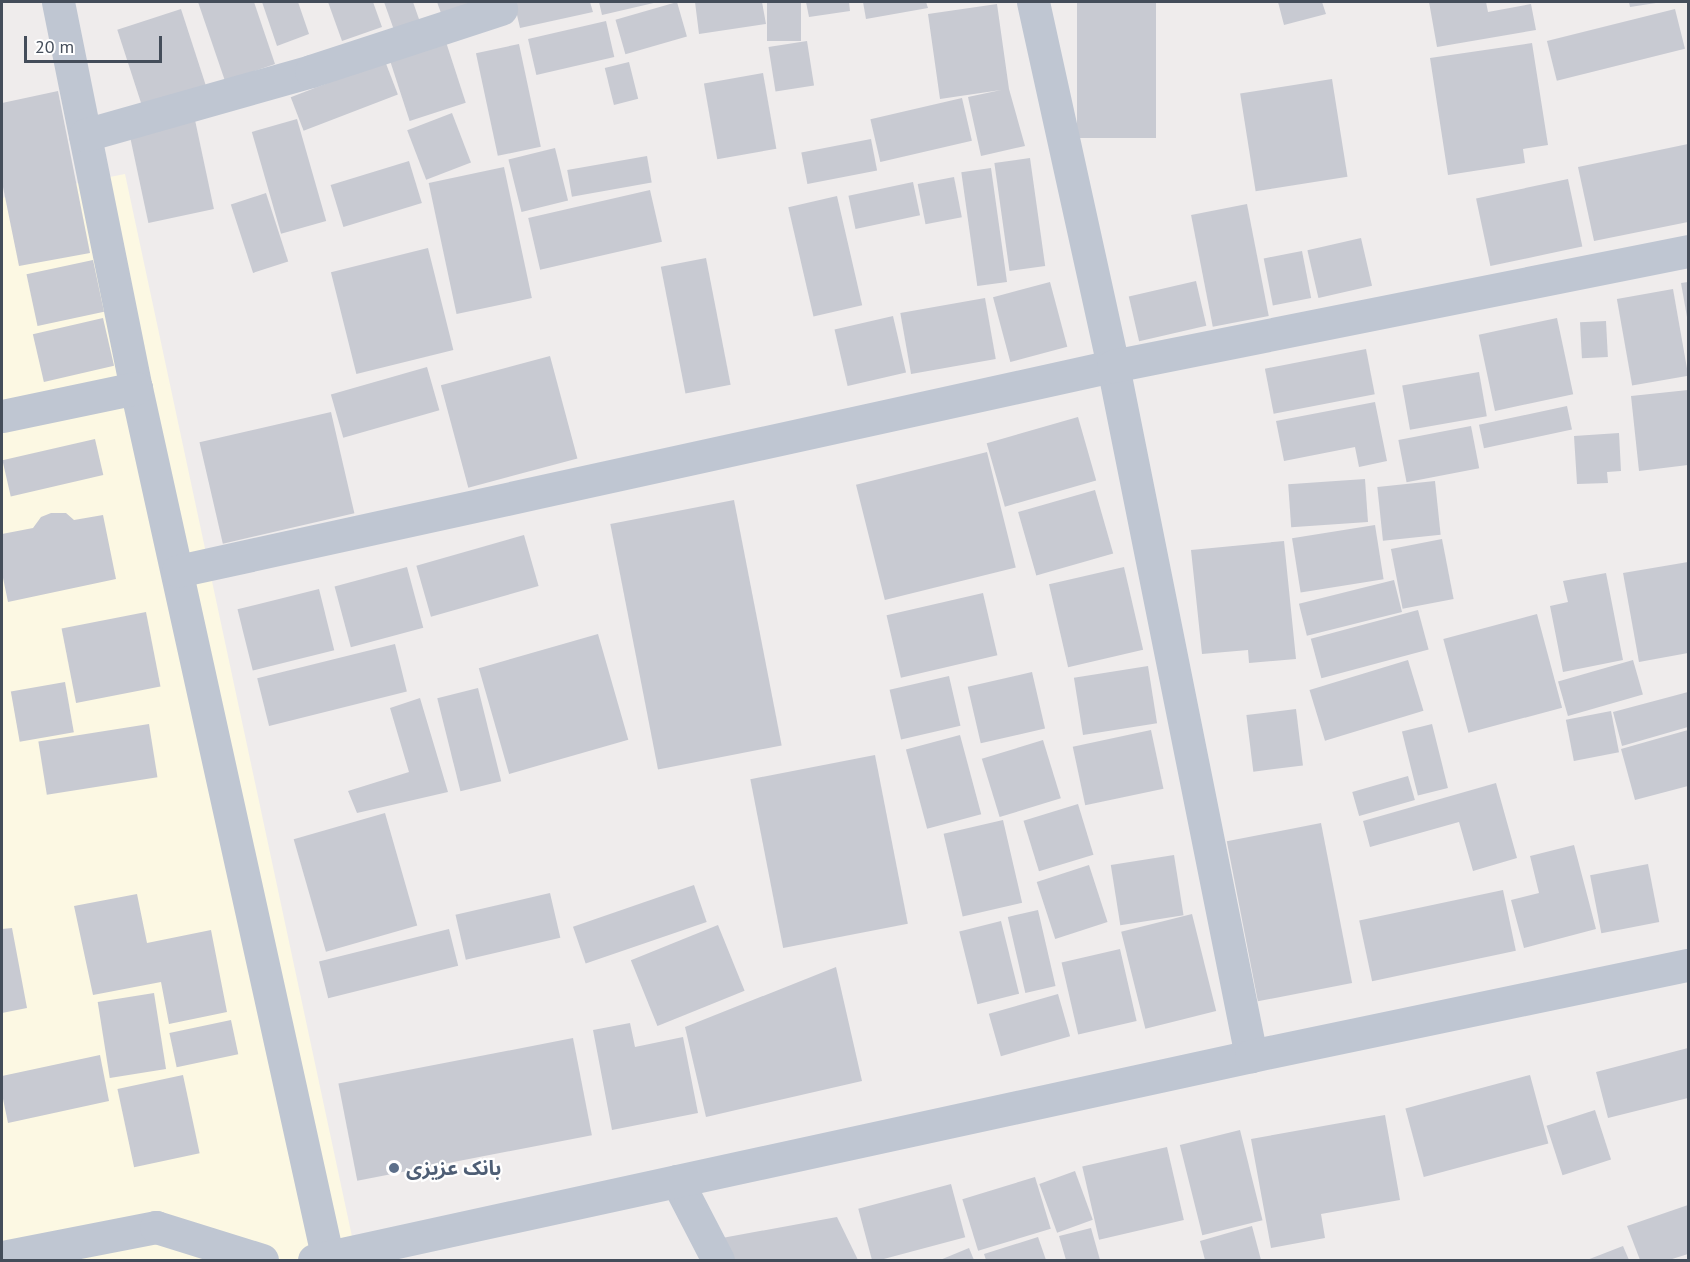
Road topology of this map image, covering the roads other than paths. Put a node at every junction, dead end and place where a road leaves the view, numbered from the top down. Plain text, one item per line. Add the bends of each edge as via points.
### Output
1 (58, 2) edge
2 (1033, 2) edge
3 (501, 9) dead end
4 (85, 135) junction
5 (1689, 251) edge
6 (1113, 366) junction
7 (136, 388) junction
8 (2, 416) edge
9 (178, 571) junction
10 (1689, 964) edge
11 (1251, 1056) junction
12 (677, 1180) junction
13 (2, 1257) edge
14 (323, 1259) edge
15 (262, 1260) edge
16 (718, 1260) edge

1 - 4 street
2 - 6 street
3 - 4 street via 311,71
4 - 7 street
5 - 6 street
6 - 9 street
6 - 11 street
7 - 8 street
7 - 9 street
9 - 14 street
10 - 11 street
11 - 12 street
12 - 14 street
12 - 16 street
13 - 15 street via 156,1227

